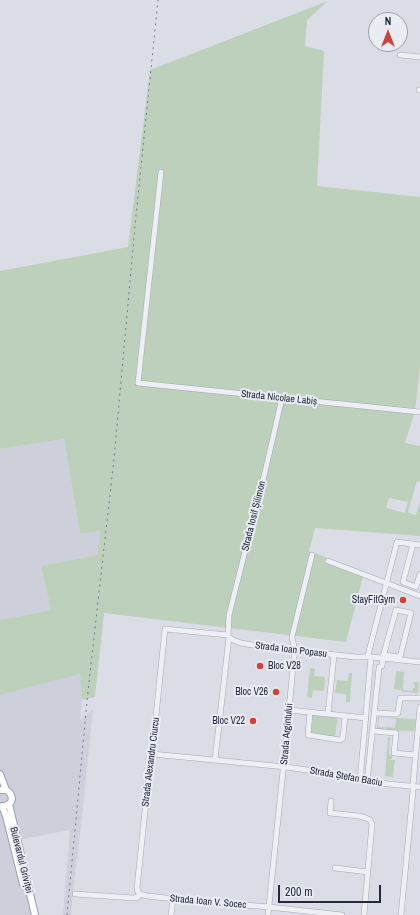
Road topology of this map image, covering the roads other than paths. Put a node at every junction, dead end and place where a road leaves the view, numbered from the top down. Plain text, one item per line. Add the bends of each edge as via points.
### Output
1 (400, 55) dead end
2 (420, 56) edge
3 (161, 172) dead end
4 (282, 398) junction
5 (420, 412) edge
6 (413, 544) junction
7 (420, 545) edge
8 (312, 555) dead end
9 (328, 561) dead end
10 (420, 574) edge
11 (387, 583) junction
12 (410, 585) junction
13 (408, 591) junction
14 (420, 596) edge
15 (165, 629) joint
16 (229, 636) junction
17 (294, 651) junction
18 (334, 655) junction
19 (370, 656) junction
20 (383, 657) junction
21 (420, 662) edge
22 (420, 698) edge
23 (420, 707) edge
24 (289, 710) junction
25 (310, 712) junction
26 (374, 713) junction
27 (328, 714) junction
28 (345, 716) junction
29 (366, 718) junction
30 (373, 731) junction
31 (152, 754) junction
32 (415, 755) junction
33 (215, 760) junction
34 (284, 767) junction
35 (0, 774) edge
36 (360, 781) junction
37 (368, 782) junction
38 (413, 787) junction
39 (420, 787) edge
40 (3, 790) edge
41 (331, 801) dead end
42 (4, 805) edge
43 (335, 868) dead end
44 (368, 872) junction
45 (75, 894) dead end
46 (140, 894) junction
47 (173, 899) junction
48 (269, 907) junction
49 (31, 915) edge
50 (35, 915) edge
51 (171, 915) edge
52 (268, 915) edge
53 (337, 915) edge
54 (342, 915) edge
55 (364, 915) edge
56 (401, 915) edge

1 - 2 street
3 - 4 street, Strada Nicolae Labiș via 138,383
4 - 5 street, Strada Nicolae Labiș
4 - 16 street, Strada Iosif Șilimon via 229,614
6 - 7 street
6 - 11 street via 398,542
6 - 12 street via 403,582
8 - 17 street, Strada Argintului via 292,637
9 - 11 street
10 - 12 street via 416,587
11 - 13 street
11 - 19 street
12 - 13 street
13 - 14 street
15 - 16 street, Strada Ioan Popasu
15 - 31 street, Strada Alexandru Ciurcu
16 - 17 street, Strada Ioan Popasu via 241,643
16 - 33 street, Strada Iosif Șilimon
17 - 18 street, Strada Ioan Popasu
17 - 24 street, Strada Argintului
18 - 19 street, Strada Ioan Popasu via 359,658
18 - 27 street
19 - 20 street, Strada Ioan Popasu
19 - 29 street
20 - 20 street via 396,610 411,613 400,656
20 - 21 street, Strada Ioan Popasu
20 - 26 street via 382,666 379,667
22 - 26 street via 400,698 397,714
23 - 32 street
24 - 25 street
24 - 34 street, Strada Argintului
25 - 27 street
25 - 28 street via 308,735 340,740 343,737
26 - 30 street
27 - 28 street
28 - 29 street
29 - 36 street
30 - 32 street via 396,733 394,753
30 - 37 street
31 - 33 street, Strada Ștefan Baciu
31 - 46 street, Strada Alexandru Ciurcu via 136,888
32 - 38 street
33 - 34 street, Strada Ștefan Baciu
34 - 36 street, Strada Ștefan Baciu via 342,775
34 - 48 street, Strada Argintului
35 - 40 main road
36 - 37 street, Strada Ștefan Baciu
37 - 38 street, Strada Ștefan Baciu
38 - 39 street, Strada Ștefan Baciu
38 - 56 street
40 - 42 main road via 9,792 12,797 12,800
41 - 44 street via 330,812 370,820 372,824
42 - 49 main road, Bulevardul Griviței
42 - 50 main road, Bulevardul Griviței
43 - 44 street
44 - 55 street
45 - 46 street, Strada Ioan V. Socec via 134,898
46 - 47 street, Strada Ioan V. Socec
47 - 48 street, Strada Ioan V. Socec
47 - 51 street
48 - 52 street, Strada Argintului
48 - 53 street, Strada Ioan V. Socec
53 - 54 street, Strada Ioan V. Socec

